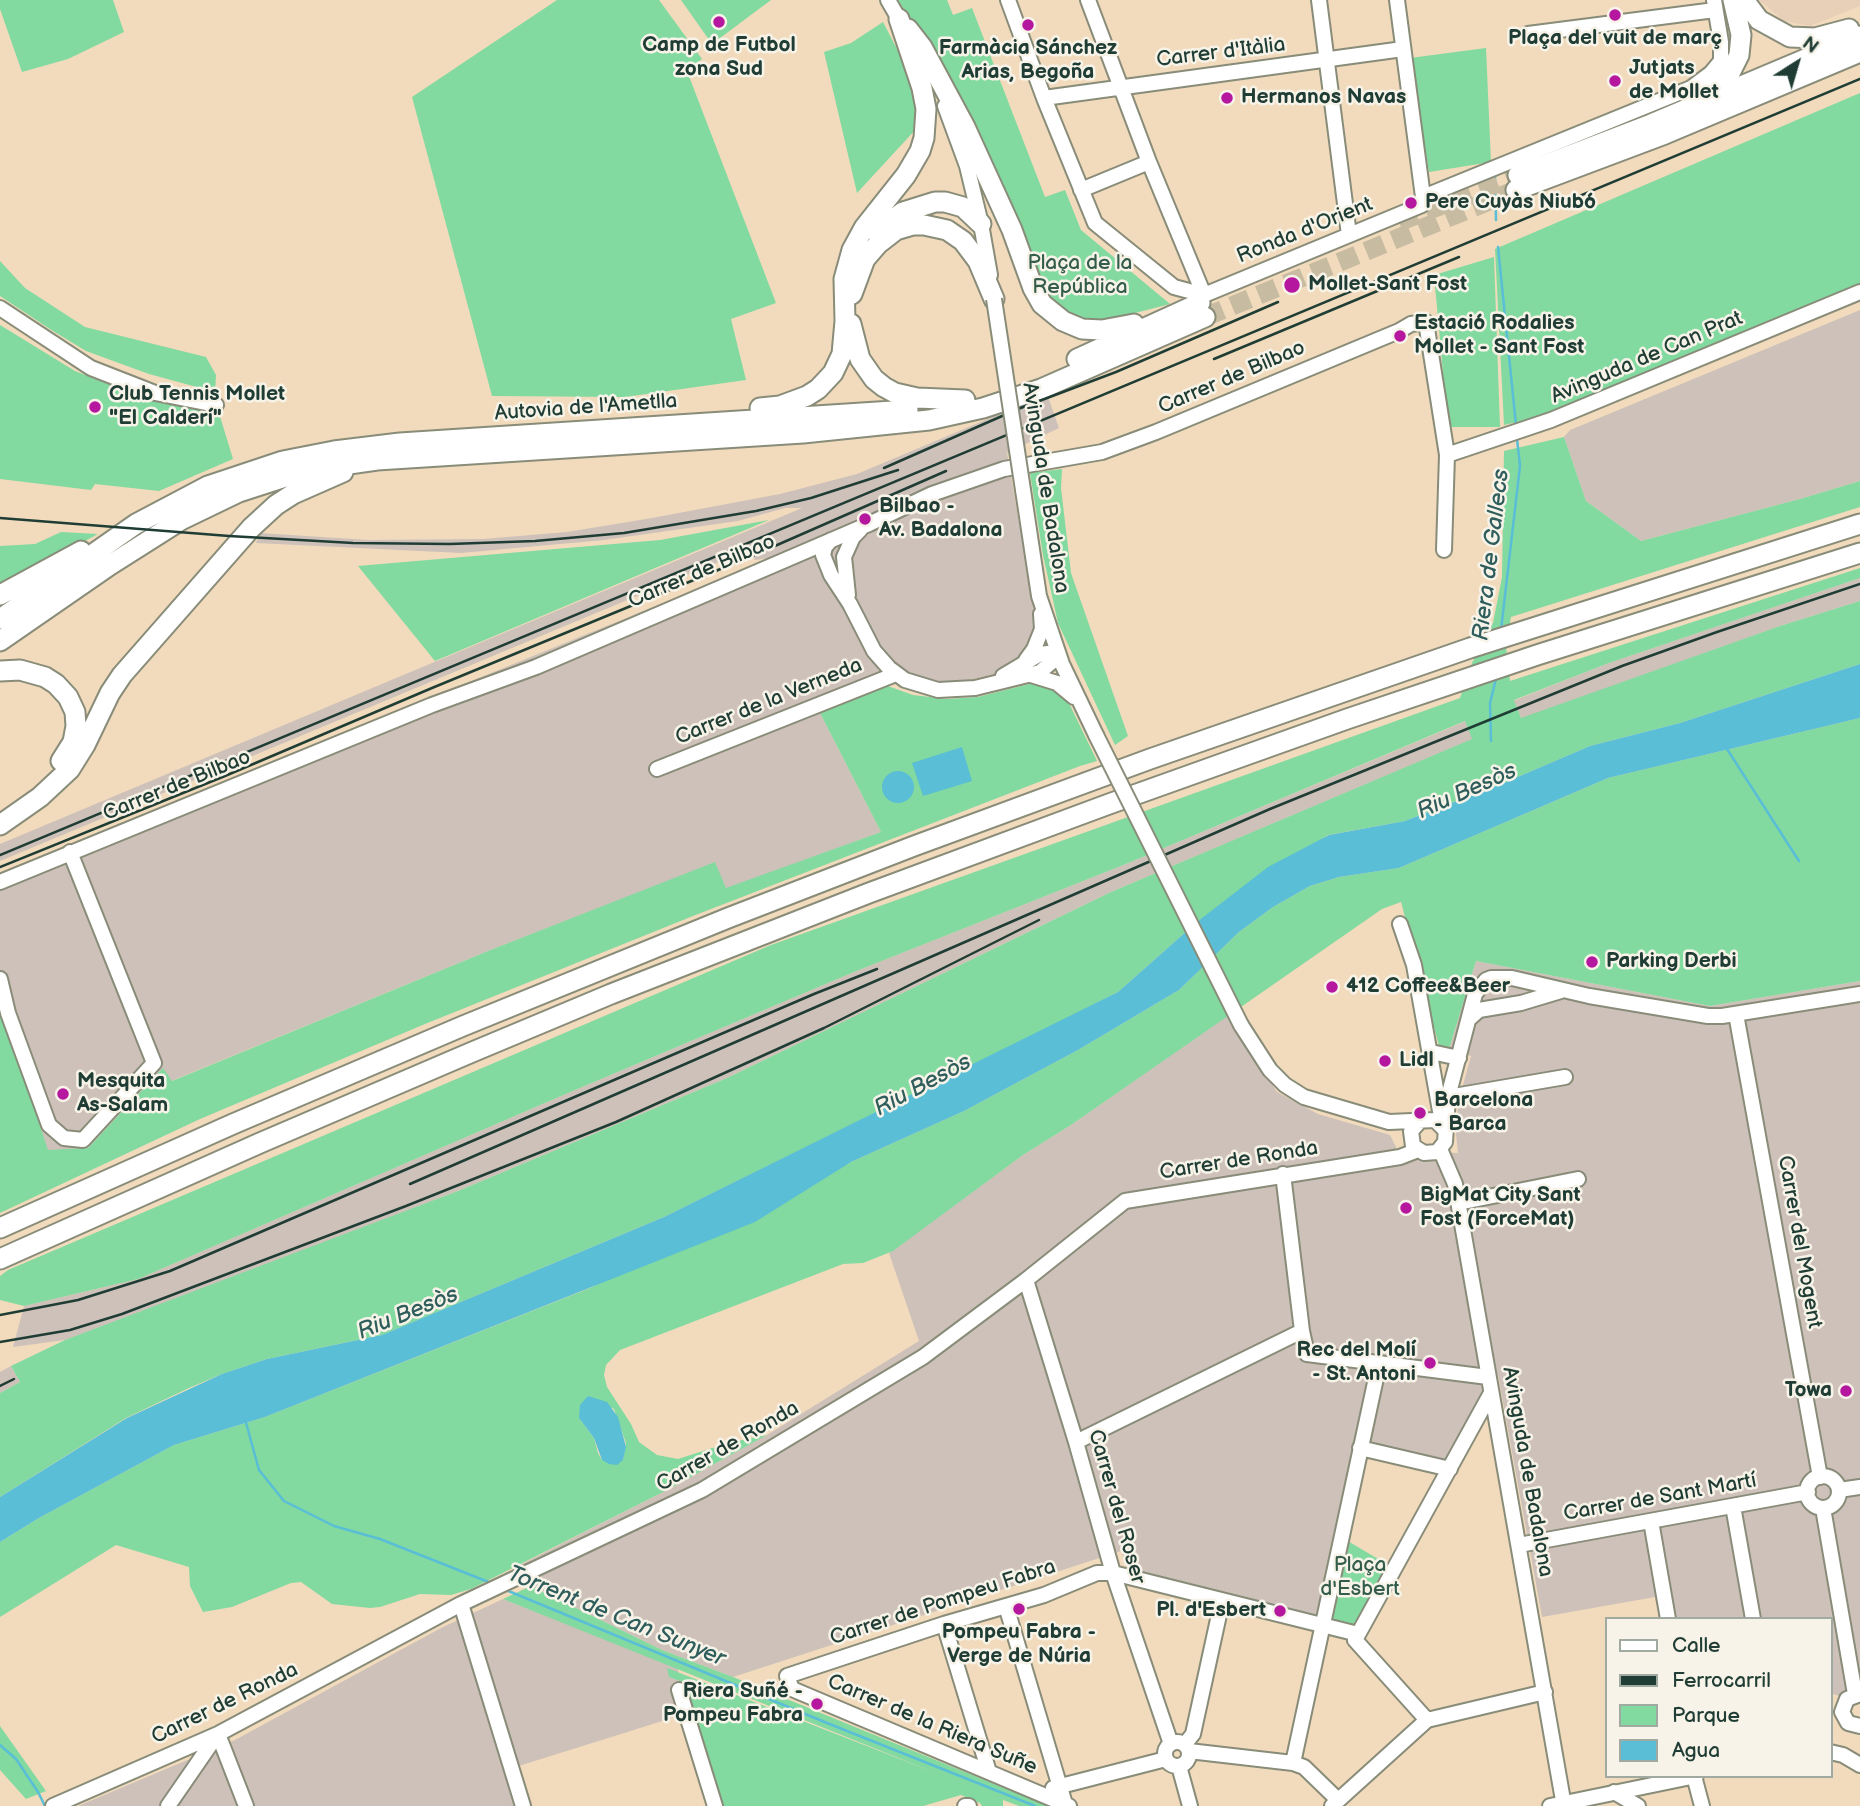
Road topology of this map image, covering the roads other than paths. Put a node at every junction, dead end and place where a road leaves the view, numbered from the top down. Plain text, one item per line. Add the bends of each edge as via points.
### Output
1 (888, 0) edge
2 (1009, 0) edge
3 (1088, 0) edge
4 (1319, 0) edge
5 (1397, 0) edge
6 (1733, 0) edge
7 (1744, 0) edge
8 (1715, 5) edge
9 (899, 19) junction
10 (1860, 25) edge
11 (1528, 34) dead end
12 (1860, 36) edge
13 (1403, 49) junction
14 (1860, 52) edge
15 (1326, 60) junction
16 (1122, 86) junction
17 (1044, 98) junction
18 (1651, 124) junction
19 (1149, 162) junction
20 (1515, 176) junction
21 (1081, 190) junction
22 (1422, 201) junction
23 (981, 224) junction
24 (1349, 235) junction
25 (1860, 292) edge
26 (994, 299) junction
27 (845, 302) junction
28 (1203, 305) junction
29 (0, 309) edge
30 (1172, 315) junction
31 (965, 400) junction
32 (216, 405) dead end
33 (494, 436) junction
34 (1447, 455) junction
35 (377, 460) junction
36 (136, 524) junction
37 (1860, 524) edge
38 (864, 526) junction
39 (826, 543) junction
40 (1444, 550) dead end
41 (1860, 553) edge
42 (782, 561) junction
43 (844, 565) junction
44 (831, 575) junction
45 (0, 595) edge
46 (1039, 596) junction
47 (850, 604) junction
48 (0, 619) edge
49 (0, 641) edge
50 (1058, 655) junction
51 (1027, 668) junction
52 (0, 671) edge
53 (896, 674) junction
54 (1080, 703) junction
55 (657, 769) dead end
56 (0, 806) edge
57 (0, 825) edge
58 (70, 852) junction
59 (0, 882) edge
60 (1400, 925) dead end
61 (0, 979) edge
62 (1530, 982) junction
63 (1563, 990) junction
64 (1860, 995) edge
65 (1521, 1003) junction
66 (1736, 1014) junction
67 (1470, 1018) junction
68 (1431, 1052) junction
69 (1459, 1058) junction
70 (1565, 1077) dead end
71 (1448, 1097) junction
72 (1435, 1120) junction
73 (1389, 1122) junction
74 (1414, 1144) junction
75 (1440, 1149) junction
76 (1283, 1174) junction
77 (1578, 1179) dead end
78 (1458, 1203) junction
79 (0, 1228) edge
80 (0, 1259) edge
81 (1026, 1280) junction
82 (1302, 1331) junction
83 (1379, 1364) junction
84 (1488, 1377) junction
85 (1491, 1393) junction
86 (1076, 1442) junction
87 (1360, 1448) junction
88 (1450, 1469) junction
89 (1820, 1477) junction
90 (1860, 1487) edge
91 (1839, 1490) junction
92 (1808, 1492) junction
93 (1733, 1506) junction
94 (1823, 1508) junction
95 (1651, 1521) junction
96 (1519, 1545) junction
97 (1112, 1573) junction
98 (1223, 1601) junction
99 (461, 1604) junction
100 (1006, 1606) junction
101 (1668, 1617) edge
102 (1753, 1617) edge
103 (944, 1623) junction
104 (1322, 1627) junction
105 (1357, 1637) junction
106 (787, 1675) joint
107 (680, 1689) dead end
108 (1545, 1692) junction
109 (1857, 1694) edge
110 (1836, 1713) edge
111 (1427, 1720) junction
112 (1860, 1726) edge
113 (218, 1734) junction
114 (1182, 1746) junction
115 (1832, 1752) edge
116 (1172, 1763) junction
117 (1293, 1763) junction
118 (1860, 1765) edge
119 (989, 1772) junction
120 (1685, 1778) edge
121 (1695, 1778) edge
122 (1060, 1786) junction
123 (1035, 1791) junction
124 (1614, 1792) junction
125 (1335, 1803) edge
126 (57, 1805) edge
127 (1067, 1805) edge
128 (1559, 1805) edge
129 (168, 1806) edge
130 (246, 1806) edge
131 (523, 1806) edge
132 (715, 1806) edge
133 (1190, 1806) edge
134 (1638, 1806) edge
135 (1702, 1806) edge

1 - 9 street, Avinguda de Badalona
2 - 17 street
3 - 16 street
4 - 15 street
5 - 13 street
6 - 18 highway via 1741,45 1729,75 1707,94
7 - 10 highway via 1759,20 1790,37 1825,37
8 - 11 street
8 - 20 street, Ronda d'Orient via 1721,61 1711,74
9 - 23 street, Avinguda de Badalona via 947,109
9 - 27 highway via 922,88 924,138 906,175 856,240 847,262
9 - 30 highway via 922,47 965,127 1033,288 1048,310 1071,326 1094,331
12 - 18 highway
13 - 15 street, Carrer d'Itàlia
13 - 22 street
14 - 20 highway via 1665,134
15 - 16 street, Carrer d'Itàlia
15 - 24 street
16 - 17 street, Carrer d'Itàlia
16 - 19 street
17 - 21 street
18 - 20 highway
19 - 21 street
19 - 28 street
20 - 22 street, Ronda d'Orient
21 - 28 street via 1095,223
22 - 24 street, Ronda d'Orient
23 - 26 street, Avinguda de Badalona
23 - 27 highway via 963,207 946,202 903,212 863,248
24 - 28 street, Ronda d'Orient via 1264,271
25 - 34 street, Avinguda de Can Prat via 1551,420
26 - 31 highway via 978,261 963,241 947,230 924,225 887,236 865,259 853,290 855,345 874,379 906,396
26 - 46 street, Avinguda de Badalona, bridge
27 - 33 highway via 838,365 818,389 794,402
28 - 30 highway, Autovia de l'Ametlla
28 - 35 highway via 1041,389 974,410 898,425
29 - 32 street via 91,368 155,393
30 - 31 highway, Autovia de l'Ametlla via 1056,368
31 - 33 highway, Autovia de l'Ametlla via 880,413
33 - 36 highway, Autovia de l'Ametlla via 360,448 282,461 208,486
34 - 38 street, Carrer de Bilbao via 1426,322 1410,324 1102,452 1004,469 932,494
34 - 40 street
35 - 49 highway via 307,470 208,506 110,565
35 - 57 highway via 307,487 263,516 122,675 70,769
36 - 45 highway
36 - 48 highway, Autovia de l'Ametlla
37 - 79 highway via 1528,628 1054,794 716,923 324,1084
38 - 39 street, Carrer de Bilbao
38 - 43 street via 849,545
39 - 42 street, Carrer de Bilbao
39 - 43 street via 837,550
39 - 44 street via 823,555
41 - 80 highway via 1476,675 1097,808 728,948 330,1112
42 - 44 street via 804,559
42 - 58 street, Carrer de Bilbao via 536,667
43 - 47 street
44 - 47 street
46 - 50 street, Avinguda de Badalona
46 - 51 street via 1042,629
47 - 53 street via 874,651
50 - 51 street via 1046,668
50 - 54 street, Avinguda de Badalona
51 - 53 street via 975,688 949,690 915,685
51 - 54 street via 1057,682
52 - 56 highway via 33,673 55,684 72,704 76,726 68,750 49,775
53 - 55 street, Carrer de la Verneda
54 - 73 street, Avinguda de Badalona, bridge via 1241,1024 1270,1070 1293,1091 1318,1102
58 - 59 street, Carrer de Bilbao
58 - 61 street via 154,1063 83,1140 64,1138 49,1125
60 - 68 street via 1414,965
62 - 63 street
62 - 65 street via 1531,992
62 - 67 street via 1501,977 1486,980 1475,994
63 - 65 street
63 - 66 street via 1707,1016
64 - 66 street
65 - 67 street via 1479,1010
66 - 89 street, Carrer del Mogent
67 - 69 street
68 - 69 street
68 - 72 street
69 - 71 street
70 - 71 street
71 - 72 street
72 - 73 street, Avinguda de Badalona
72 - 74 street via 1411,1131
72 - 75 street via 1445,1142
73 - 74 street, Avinguda de Badalona
74 - 75 street, Carrer de Ronda via 1430,1154
74 - 76 street, Carrer de Ronda via 1400,1157
75 - 78 street, Avinguda de Badalona via 1451,1170
76 - 81 street, Carrer de Ronda via 1125,1201
76 - 82 street
77 - 78 street
78 - 84 street, Avinguda de Badalona
81 - 86 street, Carrer del Roser
81 - 99 street, Carrer de Ronda via 923,1357 702,1490
82 - 83 street via 1307,1354
82 - 86 street
83 - 84 street
83 - 87 street
84 - 85 street, Avinguda de Badalona
85 - 88 street
85 - 96 street, Avinguda de Badalona
86 - 97 street, Carrer del Roser
87 - 88 street
87 - 104 street
88 - 105 street
89 - 91 street via 1832,1479
89 - 92 street
90 - 91 street
91 - 94 street via 1836,1501
92 - 93 street, Carrer de Sant Martí
92 - 94 street via 1814,1504
93 - 95 street, Carrer de Sant Martí
93 - 102 street
94 - 109 street
95 - 96 street, Carrer de Sant Martí
95 - 101 street
96 - 108 street, Avinguda de Badalona
97 - 98 street
97 - 100 street, Carrer de Pompeu Fabra via 1097,1573
97 - 114 street, Carrer del Roser
98 - 104 street
98 - 114 street via 1193,1734
99 - 113 street, Carrer de Ronda
99 - 131 street
100 - 103 street, Carrer de Pompeu Fabra
100 - 122 street
103 - 106 street, Carrer de Pompeu Fabra
103 - 119 street
104 - 105 street
104 - 117 street
105 - 111 street
106 - 119 street, Carrer de la Riera Suñe via 792,1689
107 - 132 street
108 - 111 street
108 - 128 street, Avinguda de Badalona
109 - 110 street via 1845,1700
110 - 112 street
111 - 125 street
113 - 126 street, Carrer de Ronda
113 - 129 street
113 - 130 street
114 - 116 street via 1166,1750
114 - 116 street via 1187,1762
114 - 117 street
115 - 118 street
116 - 122 street
116 - 133 street
117 - 125 street via 1304,1767
119 - 123 street, Carrer de la Riera Suñe
120 - 124 street
121 - 135 street
122 - 123 street
122 - 127 street
123 - 127 street, Carrer de la Riera Suñe
124 - 128 street
124 - 134 street

